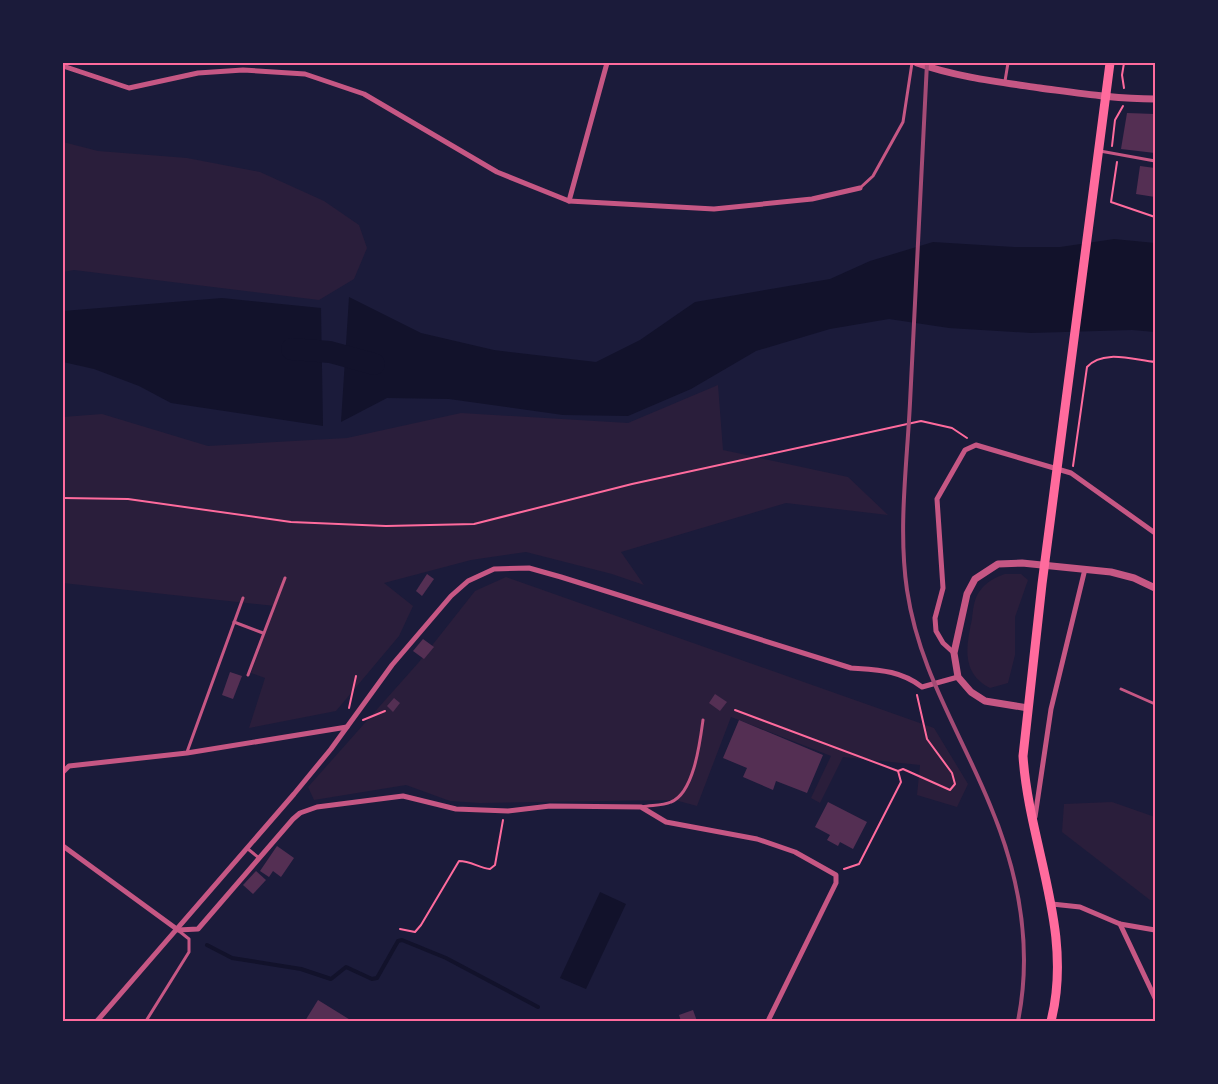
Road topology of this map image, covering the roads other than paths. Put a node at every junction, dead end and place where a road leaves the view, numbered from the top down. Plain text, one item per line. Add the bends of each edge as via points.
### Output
1 (607, 63) edge
2 (912, 63) edge
3 (917, 63) edge
4 (1008, 63) edge
5 (1110, 63) edge
6 (63, 66) edge
7 (1005, 83) junction
8 (1105, 96) junction
9 (1155, 99) edge
10 (1099, 150) junction
11 (1155, 160) edge
12 (860, 188) joint
13 (569, 201) junction
14 (1155, 533) edge
15 (1085, 569) junction
16 (285, 578) dead end
17 (1155, 588) edge
18 (243, 598) dead end
19 (234, 622) junction
20 (264, 633) junction
21 (954, 653) junction
22 (248, 675) dead end
23 (958, 677) junction
24 (1121, 689) dead end
25 (1155, 704) edge
26 (1028, 708) junction
27 (703, 720) dead end
28 (347, 727) junction
29 (187, 753) junction
30 (63, 772) edge
31 (641, 807) junction
32 (1033, 823) junction
33 (63, 846) edge
34 (246, 848) junction
35 (259, 859) junction
36 (1052, 904) junction
37 (1120, 924) junction
38 (178, 930) junction
39 (1155, 930) edge
40 (1155, 998) edge
41 (97, 1021) edge
42 (146, 1021) edge
43 (769, 1021) edge
44 (1051, 1021) edge

1 - 13 street
2 - 12 lane via 903,122 873,176
3 - 7 street via 938,71
4 - 7 lane
5 - 8 highway
6 - 13 street via 129,88 198,73 243,70 305,74 364,94 497,172
7 - 8 street
8 - 9 street
8 - 10 highway
10 - 11 lane
10 - 26 highway
12 - 13 street via 812,199 714,209
14 - 21 street via 1071,473 976,445 965,450 937,499 943,588 935,618 936,631
15 - 17 street via 1123,575
15 - 21 street via 1022,563 999,564 985,572 975,579 967,594
15 - 32 street via 1051,709
16 - 20 lane
18 - 19 lane
19 - 20 lane
19 - 29 lane
20 - 22 lane
21 - 23 street
23 - 26 street via 985,701
23 - 28 street via 922,687 896,672 851,668 561,577 511,567 495,569 468,581 443,603
24 - 25 lane
26 - 32 highway via 1023,756
27 - 31 lane via 699,748 684,792 671,802
28 - 29 street
28 - 34 street
29 - 30 street via 69,765
31 - 35 street via 456,809 403,796 317,807 300,813
31 - 43 street via 666,822 757,839 795,852 836,875 836,883
32 - 36 highway
33 - 38 street
34 - 35 lane
34 - 38 street
35 - 38 street via 198,929
36 - 37 street via 1080,907
36 - 44 highway via 1058,991
37 - 39 street
37 - 40 street
38 - 41 street
38 - 42 lane via 189,939 189,952

